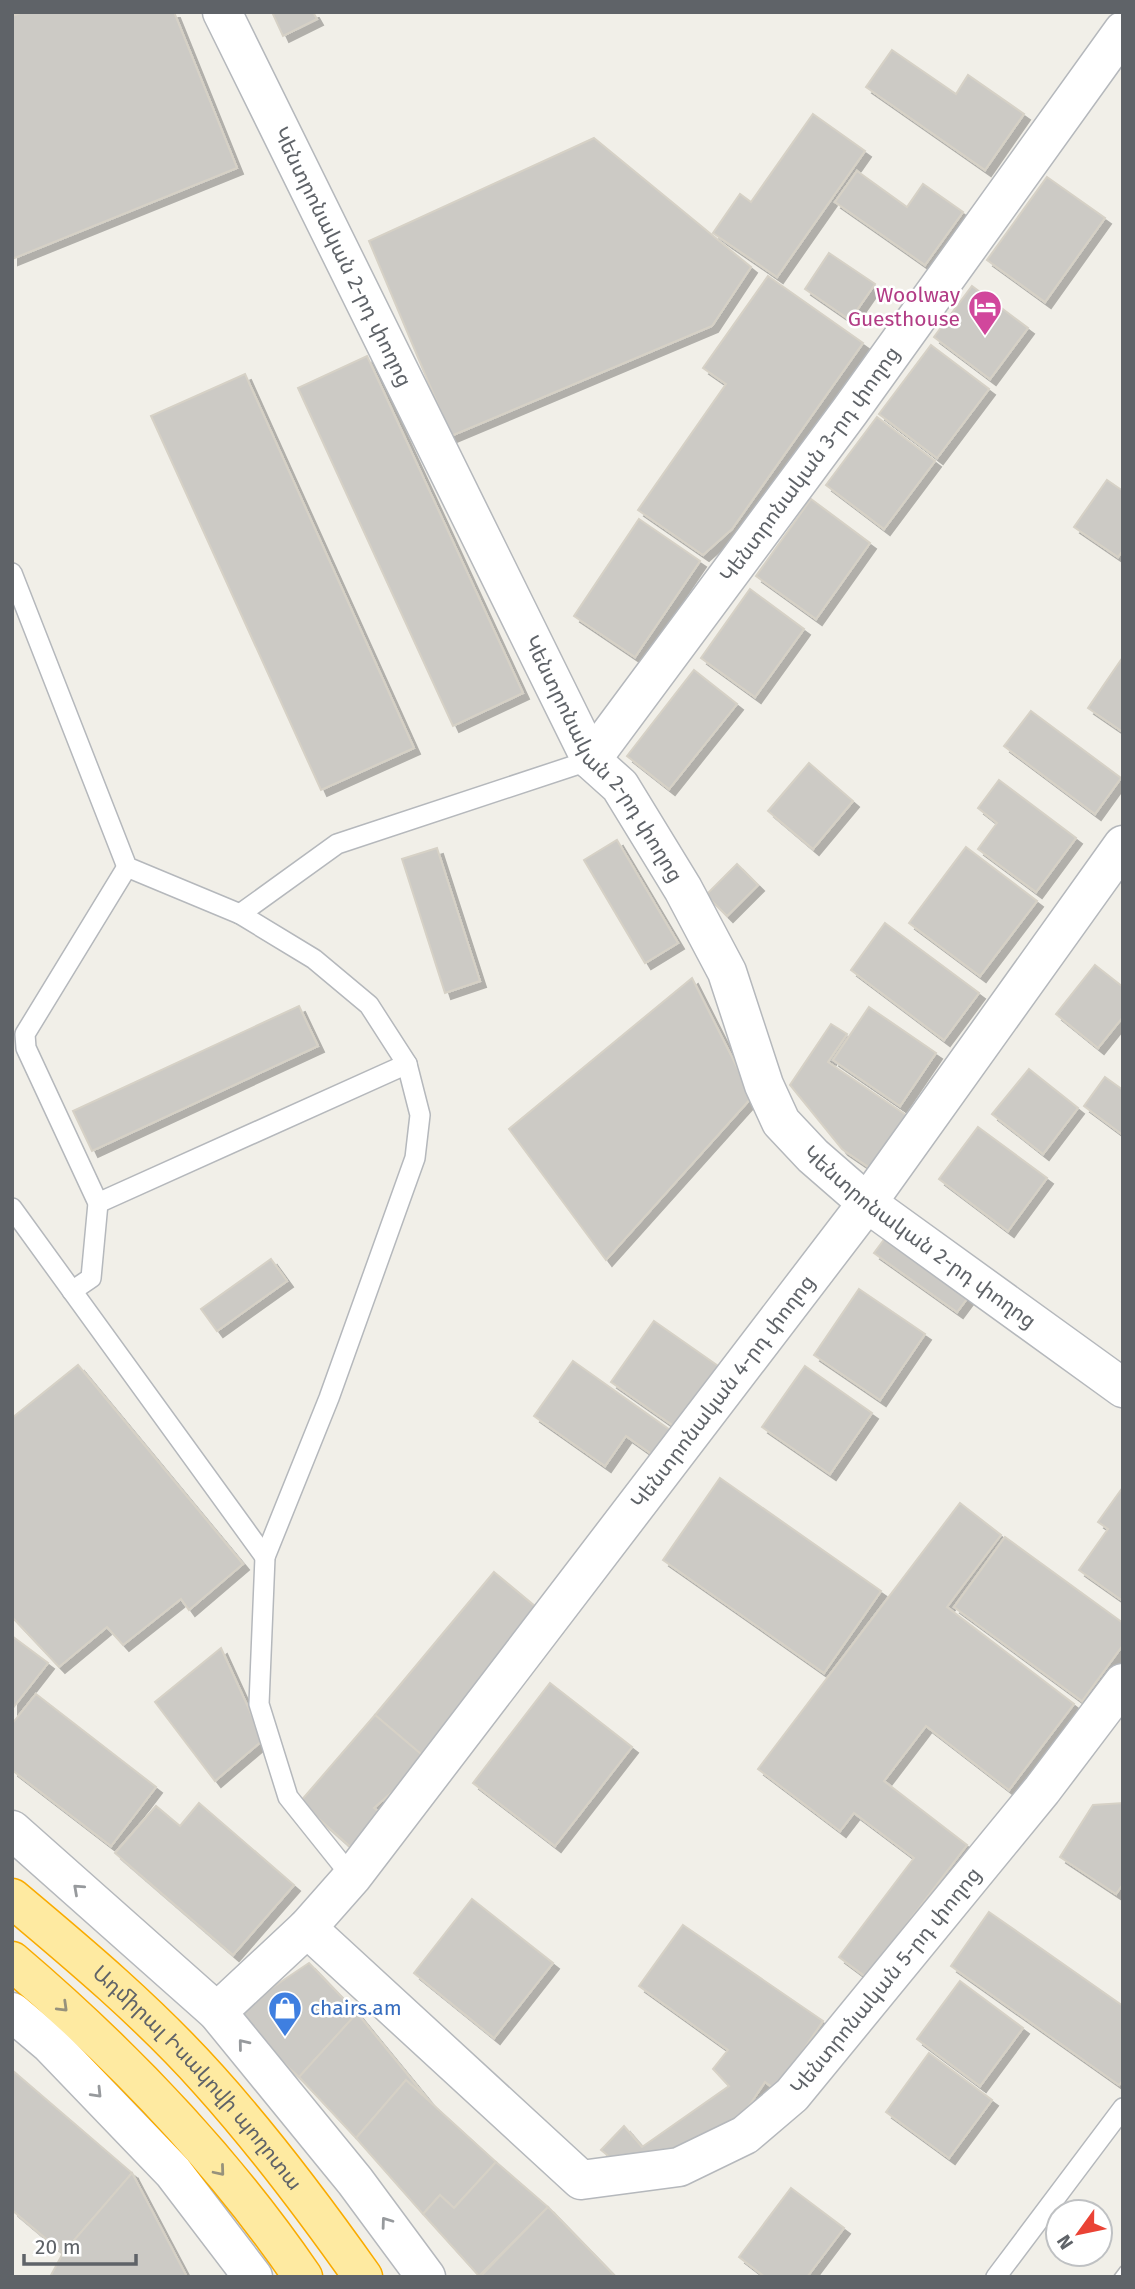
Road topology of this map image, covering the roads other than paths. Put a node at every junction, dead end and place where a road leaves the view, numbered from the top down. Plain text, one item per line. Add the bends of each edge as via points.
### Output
1 (222, 12) edge
2 (1123, 31) edge
3 (12, 573) edge
4 (591, 760) junction
5 (1123, 845) edge
6 (127, 867) junction
7 (240, 914) junction
8 (407, 1064) junction
9 (98, 1203) junction
10 (867, 1203) junction
11 (12, 1208) edge
12 (72, 1291) junction
13 (1123, 1388) edge
14 (265, 1557) junction
15 (1123, 1683) edge
16 (12, 1830) edge
17 (352, 1877) junction
18 (12, 1898) edge
19 (307, 1928) junction
20 (12, 1961) edge
21 (12, 2012) edge
22 (217, 2012) junction
23 (1123, 2108) edge
24 (253, 2277) edge
25 (303, 2277) edge
26 (363, 2277) edge
27 (426, 2277) edge
28 (996, 2277) edge

1 - 4 street, Կենտրոնական 2-րդ փողոց
2 - 4 street, Կենտրոնական 3-րդ փողոց
3 - 6 lane
4 - 7 lane via 337,844
4 - 10 street, Կենտրոնական 2-րդ փողոց via 620,786 727,972 764,1084 782,1122
5 - 10 street, Կենտրոնական 4-րդ փողոց
6 - 7 lane
6 - 9 lane via 24,1034 26,1048
7 - 8 lane via 314,959 369,1005
8 - 9 lane
8 - 14 lane via 420,1115 415,1158 329,1398
9 - 12 lane via 91,1278
10 - 13 street, Կենտրոնական 2-րդ փողոց
10 - 17 street, Կենտրոնական 4-րդ փողոց
11 - 12 lane
12 - 14 lane
14 - 17 lane via 259,1704 288,1797
15 - 19 street, Կենտրոնական 5-րդ փողոց via 1042,1790 792,2095 745,2135 679,2167 581,2180
22 -> 16 street
17 - 19 street, Կենտրոնական 4-րդ փողոց
18 - 26 highway, Ադմիրալ Իսակովի պողոտա via 91,1964 208,2079 320,2216
19 - 22 street, Կենտրոնական 4-րդ փողոց
20 -> 25 highway, Ադմիրալ Իսակովի պողոտա via 165,2106
21 -> 24 street via 50,2044 173,2172
27 -> 22 street via 355,2181
23 - 28 lane

